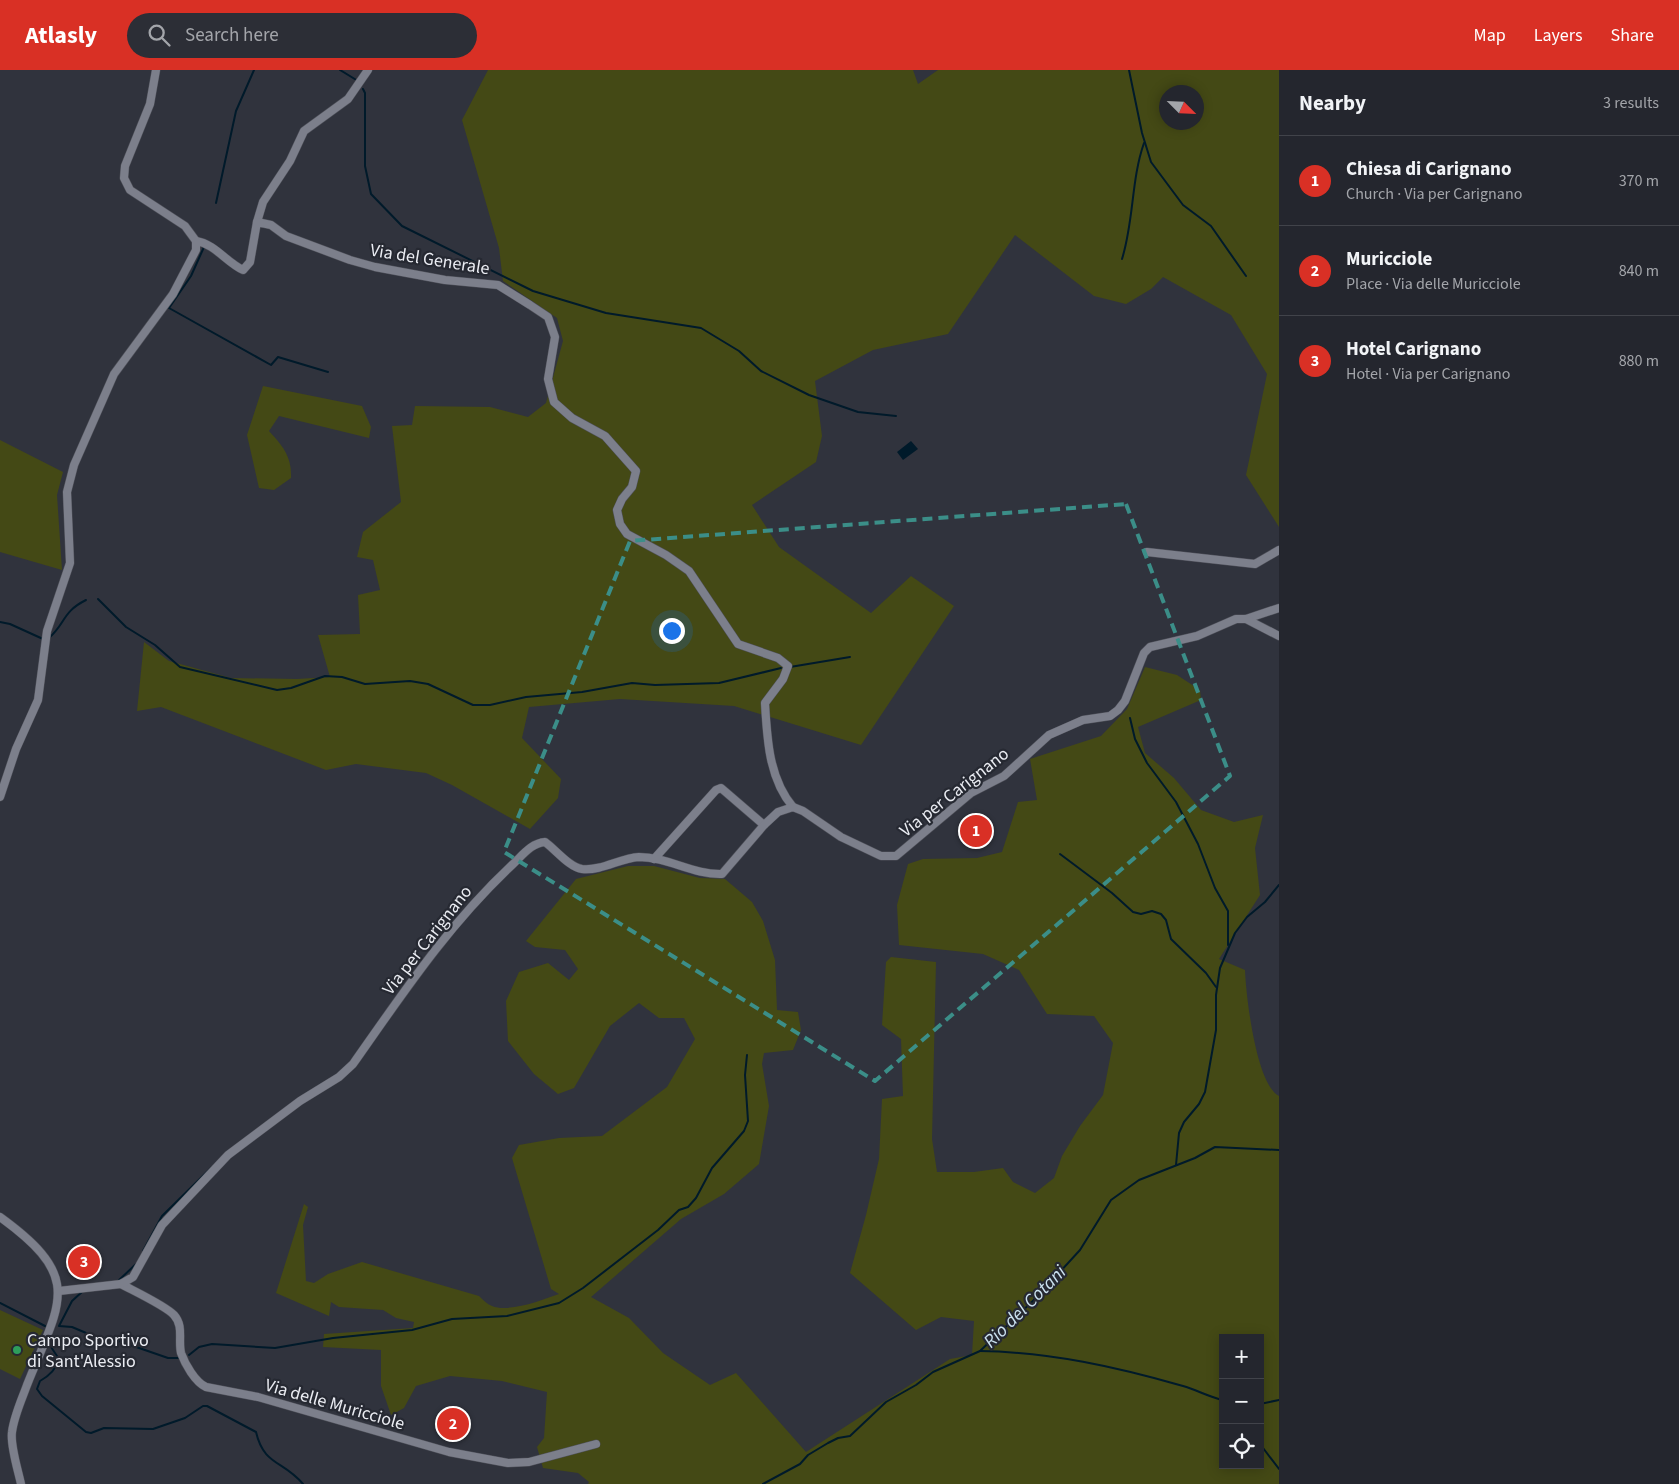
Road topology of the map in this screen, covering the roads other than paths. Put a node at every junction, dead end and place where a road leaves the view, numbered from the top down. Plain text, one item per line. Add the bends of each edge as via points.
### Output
1 (156, 70) edge
2 (368, 70) edge
3 (257, 222) junction
4 (196, 241) junction
5 (1279, 550) edge
6 (1146, 552) dead end
7 (1279, 608) edge
8 (1246, 619) junction
9 (1279, 636) edge
10 (0, 797) edge
11 (793, 808) junction
12 (764, 825) junction
13 (654, 859) junction
14 (0, 1217) edge
15 (121, 1284) junction
16 (59, 1292) junction
17 (596, 1444) dead end
18 (20, 1484) edge

1 - 4 street via 150,104 125,166 124,178 130,190 185,226
2 - 3 street via 348,100 304,131 290,161 263,202
3 - 4 street via 250,262 243,270 213,248
3 - 11 street, Via del Generale via 322,250 375,267 445,280 498,285 548,318 555,337 548,379 554,402 572,418 605,436 636,471 632,487 617,510 620,524 627,534 689,571 738,644 778,658 788,666 783,679 765,703 765,709 769,756 785,798
4 - 10 street via 194,256 182,281 114,374 74,465 67,492 70,563 47,631 38,700 16,749
5 - 6 street via 1255,564
7 - 8 street, Via per Carignano
8 - 9 street
8 - 11 street, Via per Carignano via 1236,619 1197,636 1150,647 1144,653 1118,710 1110,716 1084,720 1049,735 1004,776 971,793 896,856 881,856
11 - 12 street, Via per Carignano via 778,812
12 - 13 street, Via per Carignano via 722,874 706,875
12 - 13 street via 722,788 716,790
13 - 15 street, Via per Carignano via 626,859 603,867 582,869 545,842 534,845 455,923 353,1064 228,1155 162,1225 133,1277
14 - 16 street via 45,1255 54,1270
15 - 16 street
15 - 17 street, Via delle Muricciole via 173,1314 180,1323 181,1352 192,1372 206,1387 258,1397 449,1452 508,1463 529,1462
16 - 18 street via 56,1313 20,1402 12,1432

